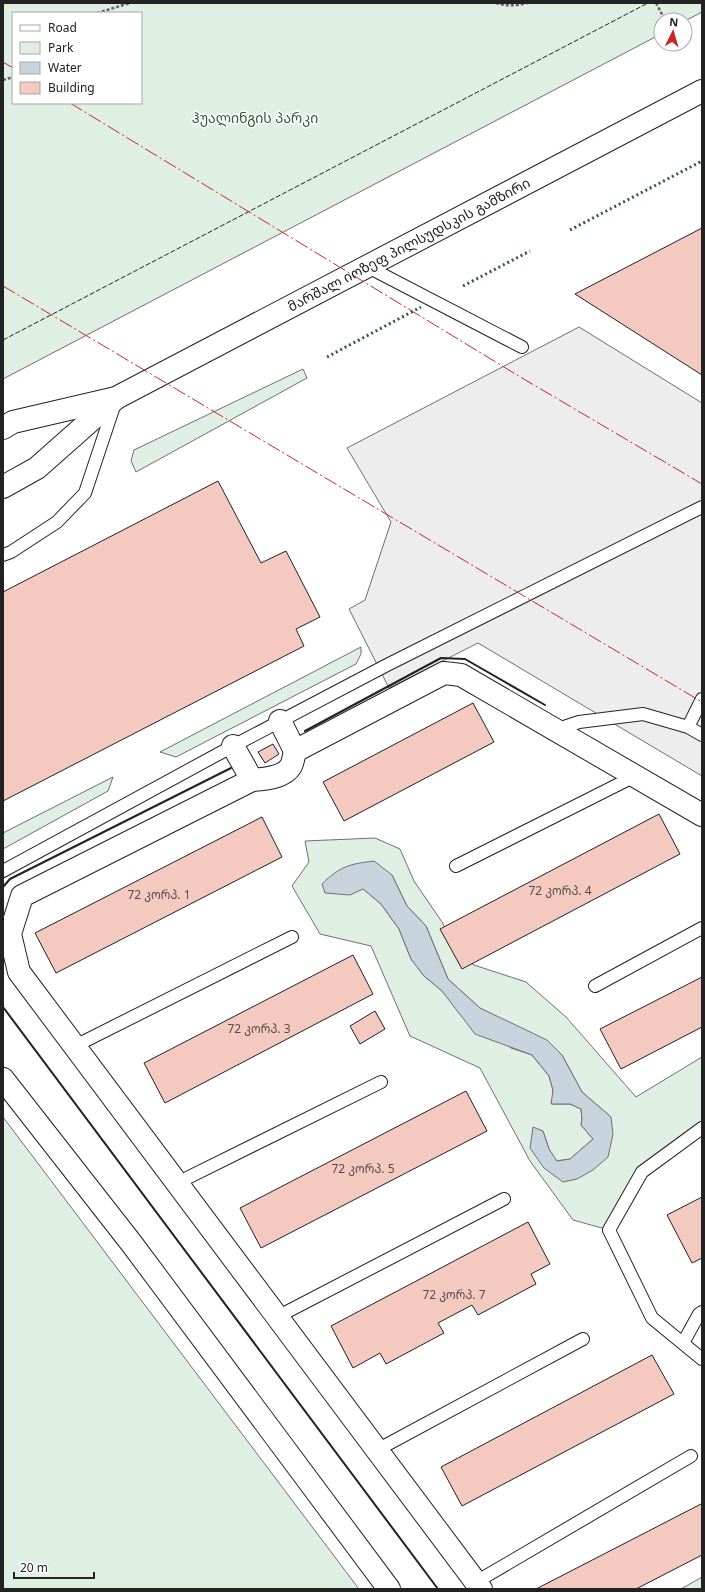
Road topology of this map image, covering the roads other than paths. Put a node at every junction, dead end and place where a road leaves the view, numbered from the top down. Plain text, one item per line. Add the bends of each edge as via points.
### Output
1 (702, 91) edge
2 (368, 267) junction
3 (522, 347) dead end
4 (116, 398) junction
5 (3, 428) edge
6 (3, 487) edge
7 (702, 507) edge
8 (3, 554) edge
9 (702, 699) edge
10 (280, 721) junction
11 (688, 727) junction
12 (555, 730) junction
13 (702, 735) edge
14 (233, 746) junction
15 (296, 750) junction
16 (635, 776) junction
17 (252, 780) junction
18 (702, 815) edge
19 (456, 866) dead end
20 (3, 871) edge
21 (702, 928) edge
22 (292, 937) dead end
23 (595, 986) dead end
24 (75, 1046) junction
25 (3, 1078) edge
26 (380, 1082) dead end
27 (702, 1128) edge
28 (177, 1183) junction
29 (504, 1199) dead end
30 (702, 1312) edge
31 (277, 1317) junction
32 (583, 1339) dead end
33 (683, 1343) junction
34 (702, 1359) edge
35 (377, 1450) junction
36 (691, 1456) dead end
37 (478, 1586) edge
38 (388, 1589) edge

1 - 2 street, მარშალ იოზეფ პილსუდსკის გამზირი
2 - 3 lane
2 - 4 street, მარშალ იოზეფ პილსუდსკის გამზირი
4 - 5 street, მარშალ იოზეფ პილსუდსკის გამზირი via 13,422
4 - 6 street, მარშალ იოზეფ პილსუდსკის გამზირი via 37,468
4 - 8 lane via 85,493 57,522 11,552
7 - 10 lane
9 - 11 lane
10 - 14 lane
10 - 15 street
11 - 12 lane via 643,714 578,722
11 - 13 lane
12 - 15 street via 461,675 444,673
12 - 16 street
14 - 17 street
14 - 20 lane
15 - 17 street via 291,767 281,774 267,779
16 - 18 street
16 - 19 lane
17 - 24 street via 22,896 10,934 19,972
21 - 23 lane
22 - 24 lane
24 - 28 street
25 - 38 street via 132,1244
26 - 28 lane
27 - 33 lane via 642,1172 609,1230 652,1318
28 - 31 street
29 - 31 lane
30 - 33 lane
31 - 35 street
32 - 35 lane
33 - 34 lane
35 - 37 street
36 - 37 lane

